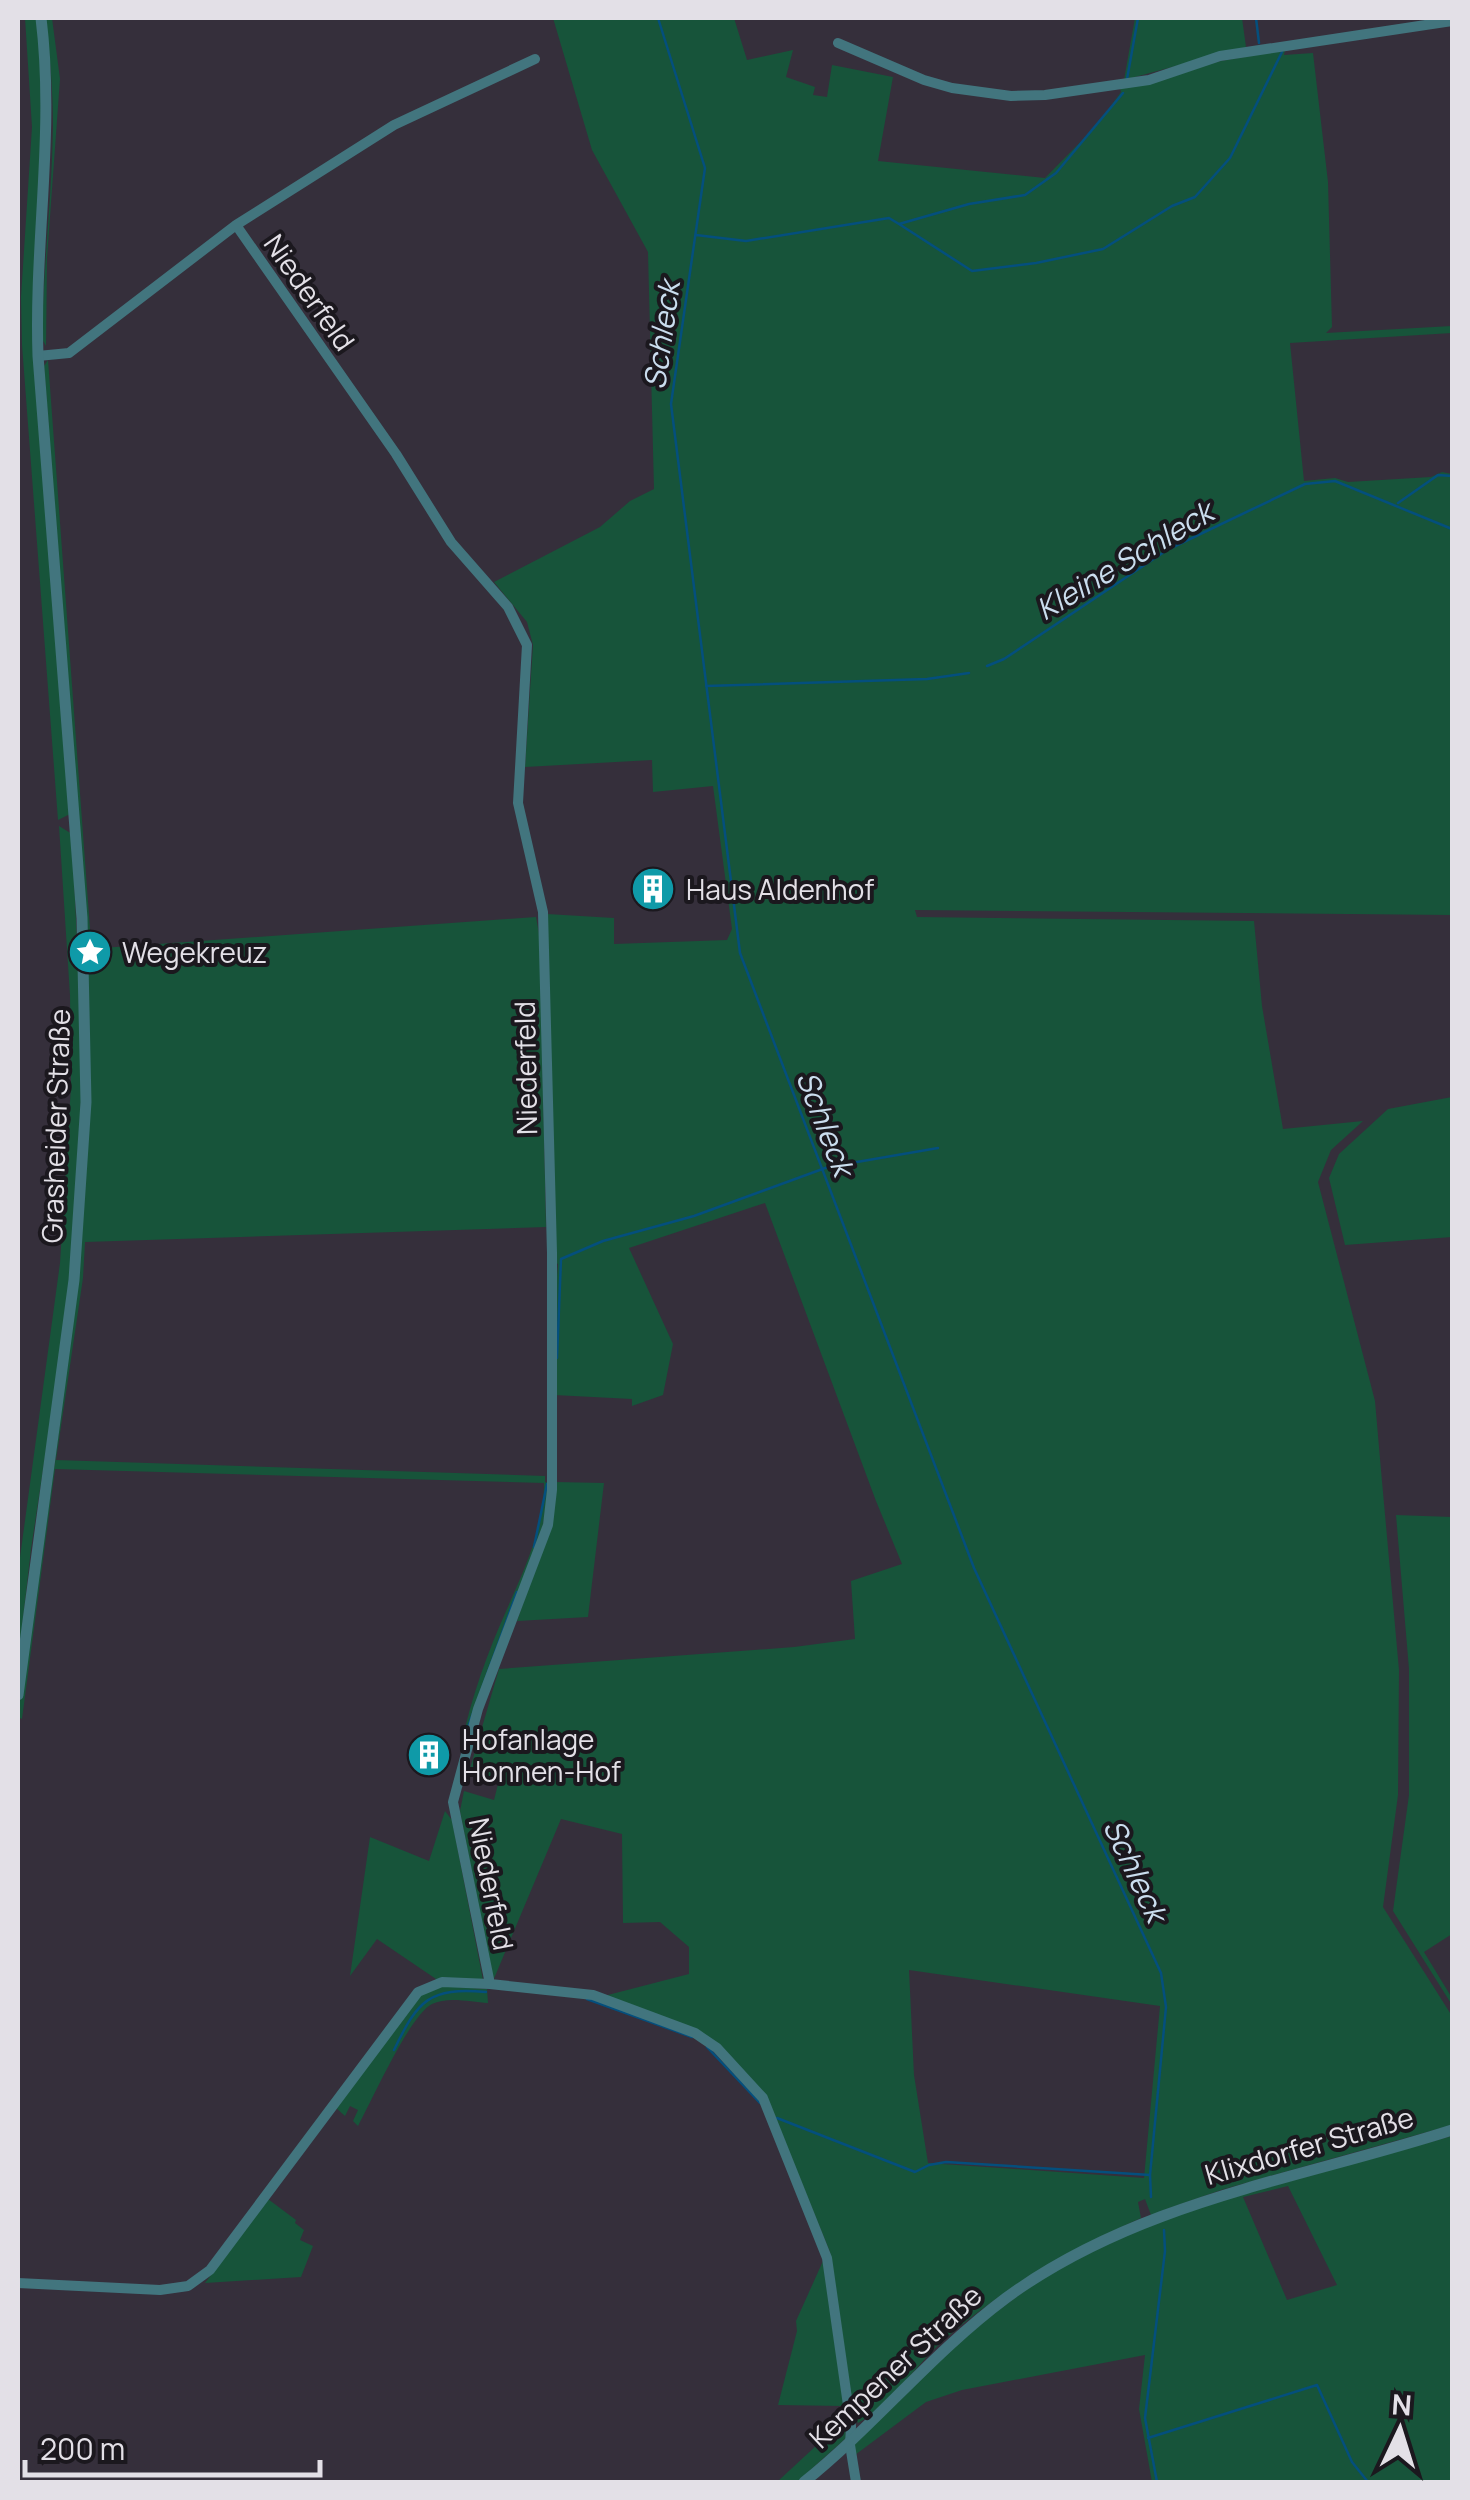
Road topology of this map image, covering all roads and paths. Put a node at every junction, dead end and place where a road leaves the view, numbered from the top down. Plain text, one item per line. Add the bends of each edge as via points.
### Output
1 (41, 18) edge
2 (1452, 21) edge
3 (838, 43) dead end
4 (535, 59) dead end
5 (236, 226) junction
6 (38, 356) junction
7 (18, 1695) edge
8 (490, 1984) junction
9 (1452, 2130) edge
10 (1126, 2228) joint
11 (18, 2282) edge
12 (850, 2444) junction
13 (804, 2482) edge
14 (856, 2482) edge

1 - 6 street, Grasheider Straße via 48,117
2 - 3 street via 1220,56 1149,80 1046,95 952,88
4 - 5 street, Niederfeld via 394,125
5 - 6 street, Niederfeld via 70,353
5 - 8 street, Niederfeld via 452,542 508,607 527,645 518,803 543,912 552,1490 548,1525 478,1710 452,1802
6 - 7 street, Grasheider Straße via 82,918 86,1102 74,1280
8 - 11 street, Niederfeld via 442,1982 418,1992 210,2270 188,2286
8 - 12 street, Niederfeld via 592,1995 695,2033 763,2098 827,2258
9 - 10 street, Klixdorfer Straße
10 - 12 street, Kempener Straße via 1006,2298 945,2347
12 - 13 street, Kempener Straße
12 - 14 street, Niederfeld

